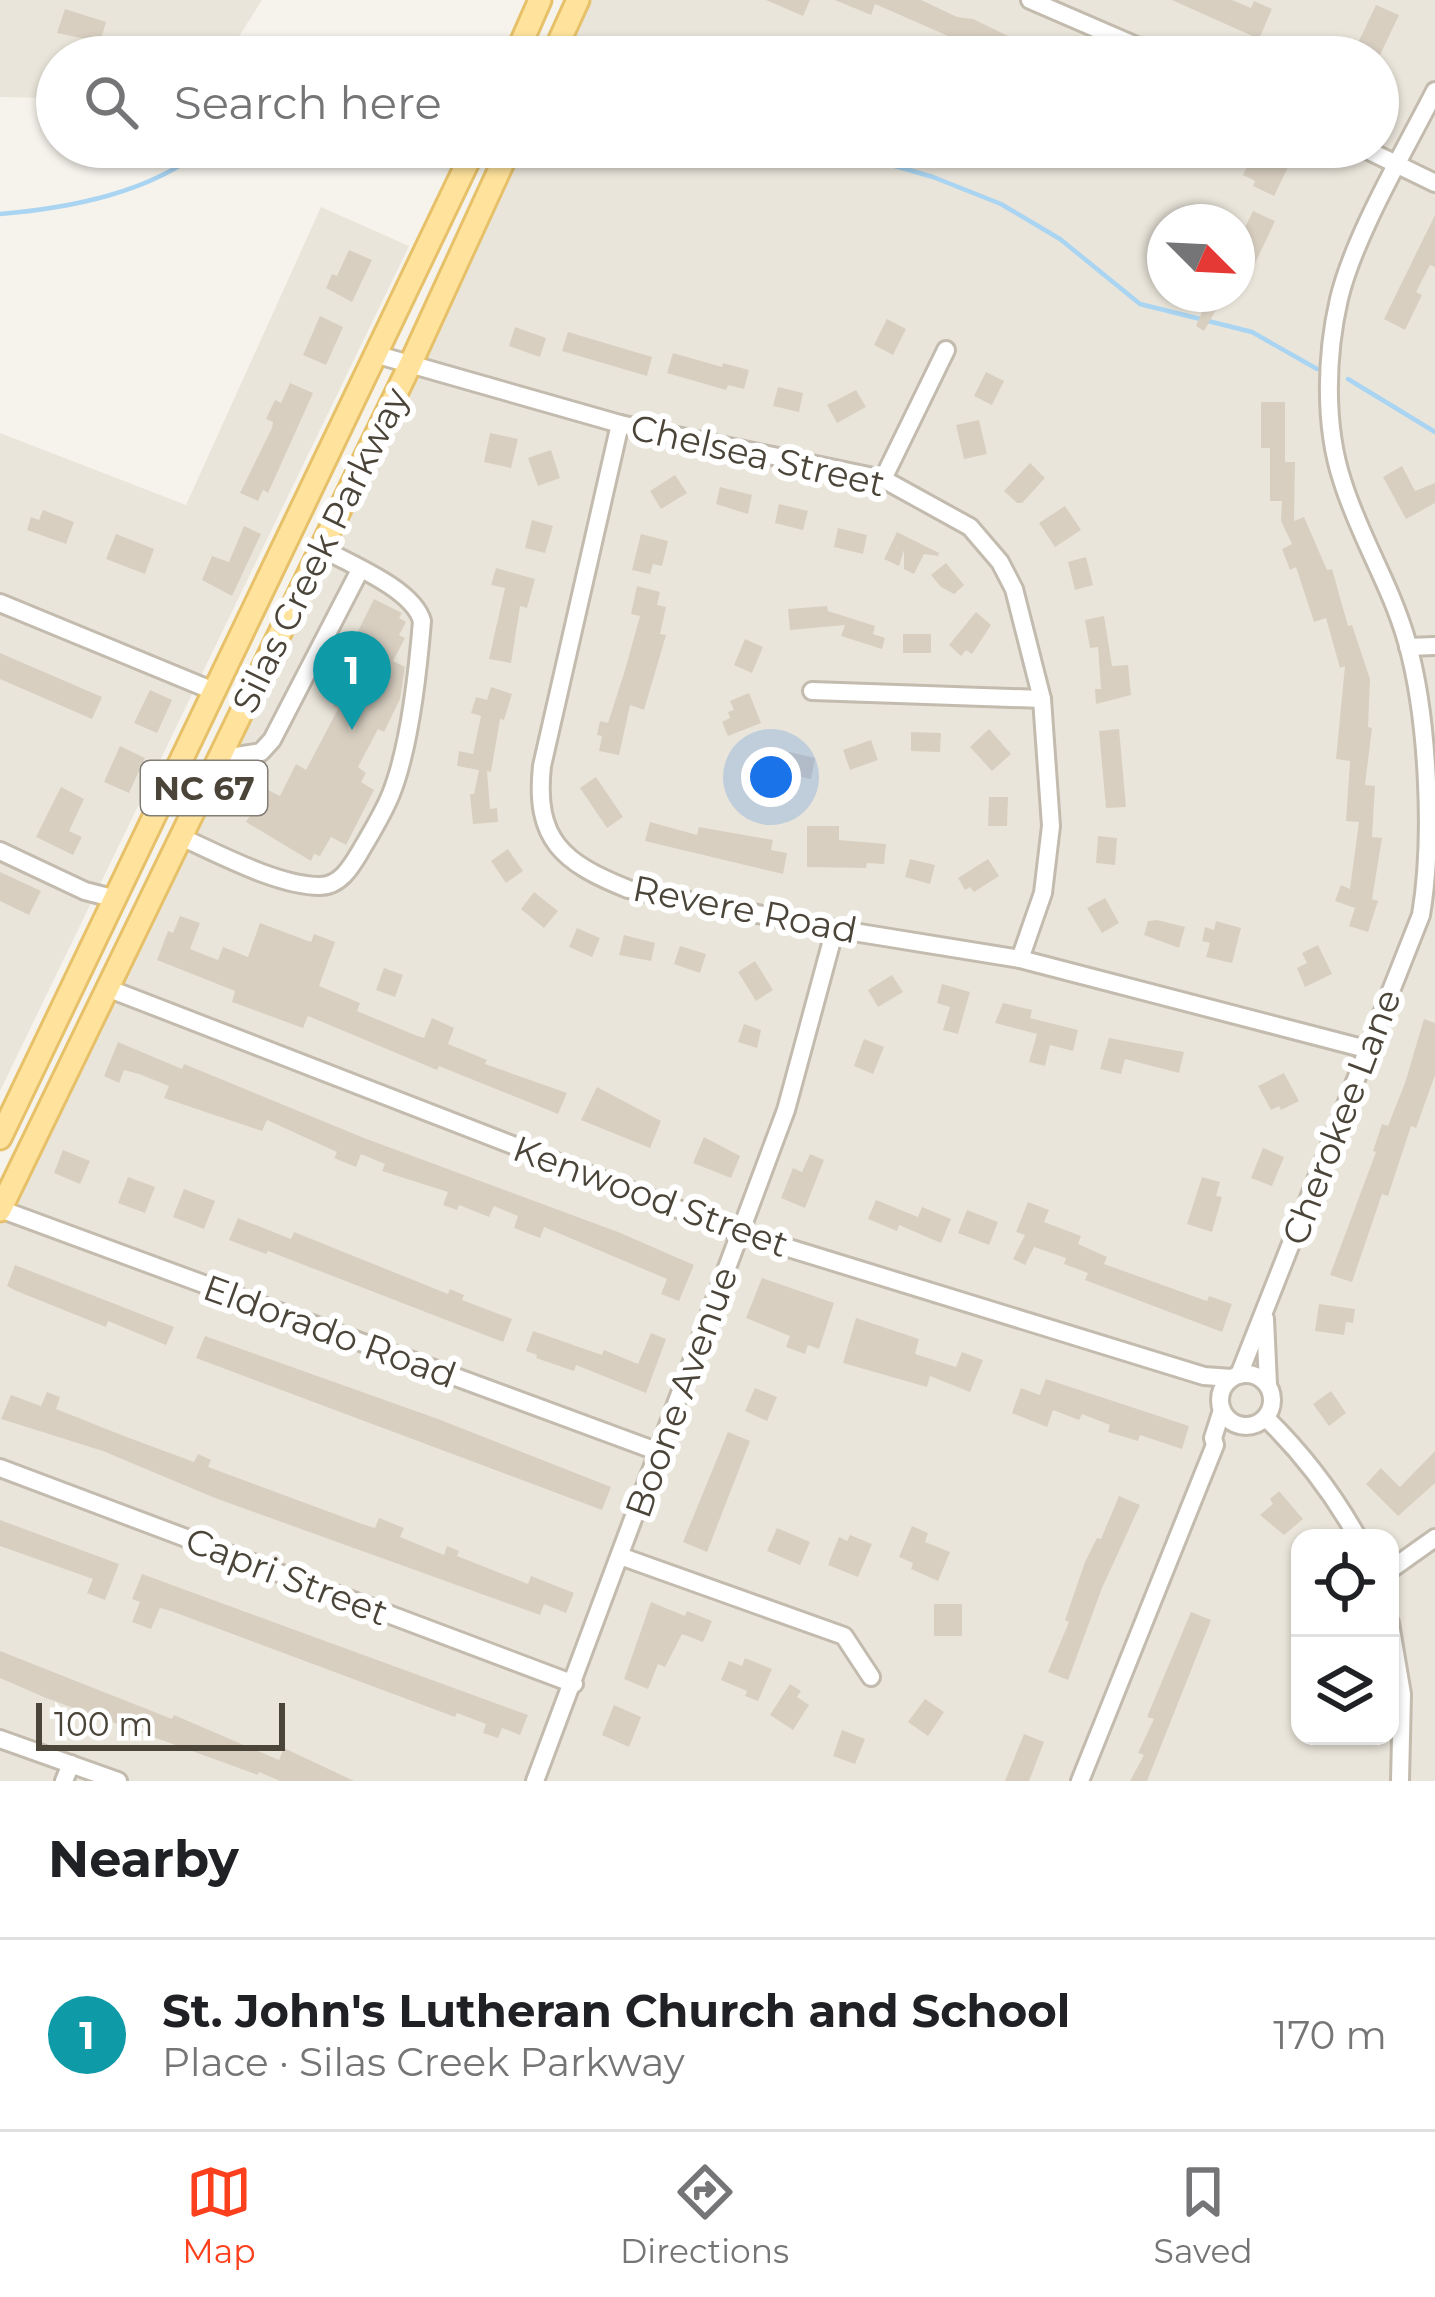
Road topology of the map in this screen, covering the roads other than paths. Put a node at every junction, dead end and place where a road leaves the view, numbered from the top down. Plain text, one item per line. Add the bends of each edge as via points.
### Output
1 (540, 0) edge
2 (578, 0) edge
3 (1030, 0) edge
4 (524, 36) edge
5 (562, 36) edge
6 (1113, 36) edge
7 (1435, 91) edge
8 (1399, 162) edge
9 (1399, 165) edge
10 (465, 168) edge
11 (500, 168) edge
12 (1396, 168) edge
13 (1435, 183) edge
14 (946, 350) dead end
15 (378, 356) junction
16 (409, 367) junction
17 (620, 424) junction
18 (883, 479) junction
19 (321, 548) junction
20 (360, 570) junction
21 (0, 603) edge
22 (1435, 646) edge
23 (1408, 647) junction
24 (812, 691) dead end
25 (216, 692) junction
26 (1042, 699) junction
27 (218, 758) junction
28 (181, 837) junction
29 (0, 850) edge
30 (116, 899) junction
31 (1428, 917) edge
32 (835, 929) junction
33 (1020, 959) junction
34 (107, 988) junction
35 (1366, 1049) junction
36 (0, 1138) edge
37 (0, 1209) edge
38 (740, 1233) junction
39 (1264, 1319) junction
40 (1204, 1376) junction
41 (1236, 1377) junction
42 (1268, 1384) junction
43 (1221, 1403) junction
44 (1266, 1418) junction
45 (1243, 1427) junction
46 (1215, 1445) junction
47 (659, 1453) junction
48 (0, 1468) edge
49 (1352, 1529) edge
50 (1435, 1538) edge
51 (620, 1556) junction
52 (1399, 1564) edge
53 (1392, 1637) edge
54 (871, 1677) dead end
55 (574, 1684) junction
56 (0, 1738) edge
57 (68, 1773) edge
58 (118, 1781) edge
59 (536, 1781) edge
60 (1080, 1781) edge
61 (1400, 1781) edge

1 - 4 main road
2 - 5 main road
3 - 6 street
7 - 8 street, Cherokee Lane
9 - 13 street
10 - 15 main road, Silas Creek Parkway / NC 67
11 - 16 main road, Silas Creek Parkway / NC 67
12 - 23 street, Cherokee Lane via 1340,296 1330,422 1343,485
14 - 18 street
15 - 16 street, Chelsea Street
15 - 25 main road, Silas Creek Parkway / NC 67
16 - 17 street, Chelsea Street
16 - 19 main road, Silas Creek Parkway / NC 67
17 - 18 street, Chelsea Street
17 - 32 street, Revere Road via 542,766 545,827 573,862 628,889
18 - 26 street, Chelsea Street via 952,514 1000,562 1024,618
19 - 20 street
19 - 27 main road, Silas Creek Parkway / NC 67
20 - 27 street via 272,740 261,752
20 - 28 street via 407,596 422,621 393,790 351,867 334,884 294,882
21 - 25 street
22 - 23 street
23 - 31 street, Cherokee Lane via 1422,739
24 - 26 street
25 - 30 main road, Silas Creek Parkway / NC 67
26 - 33 street, Chelsea Street via 1051,826 1043,893
27 - 28 main road, Silas Creek Parkway / NC 67
28 - 34 main road, Silas Creek Parkway / NC 67
29 - 30 street
30 - 36 main road, Silas Creek Parkway / NC 67
31 - 35 street, Cherokee Lane
32 - 33 street, Revere Road
32 - 38 street, Boone Avenue via 786,1110
33 - 35 street, Revere Road
34 - 37 main road, Silas Creek Parkway / NC 67
34 - 38 street, Kenwood Street
35 - 39 street, Cherokee Lane
37 - 47 street, Eldorado Road
38 - 40 street, Kenwood Street
38 - 47 street, Boone Avenue
39 - 41 street, Cherokee Lane
39 - 42 street, Cherokee Lane
40 - 41 street, Kenwood Street
40 - 43 street
41 - 42 street
41 - 43 street
42 - 44 street via 1273,1402
43 - 45 street via 1228,1420
43 - 46 street
44 - 45 street
44 - 49 street via 1318,1473
45 - 46 street
46 - 60 street
47 - 51 street, Boone Avenue
48 - 55 street, Capri Street
50 - 52 street
51 - 54 street via 844,1636
51 - 55 street, Boone Avenue
53 - 61 street via 1402,1694
55 - 59 street, Boone Avenue
56 - 57 street
57 - 58 street

